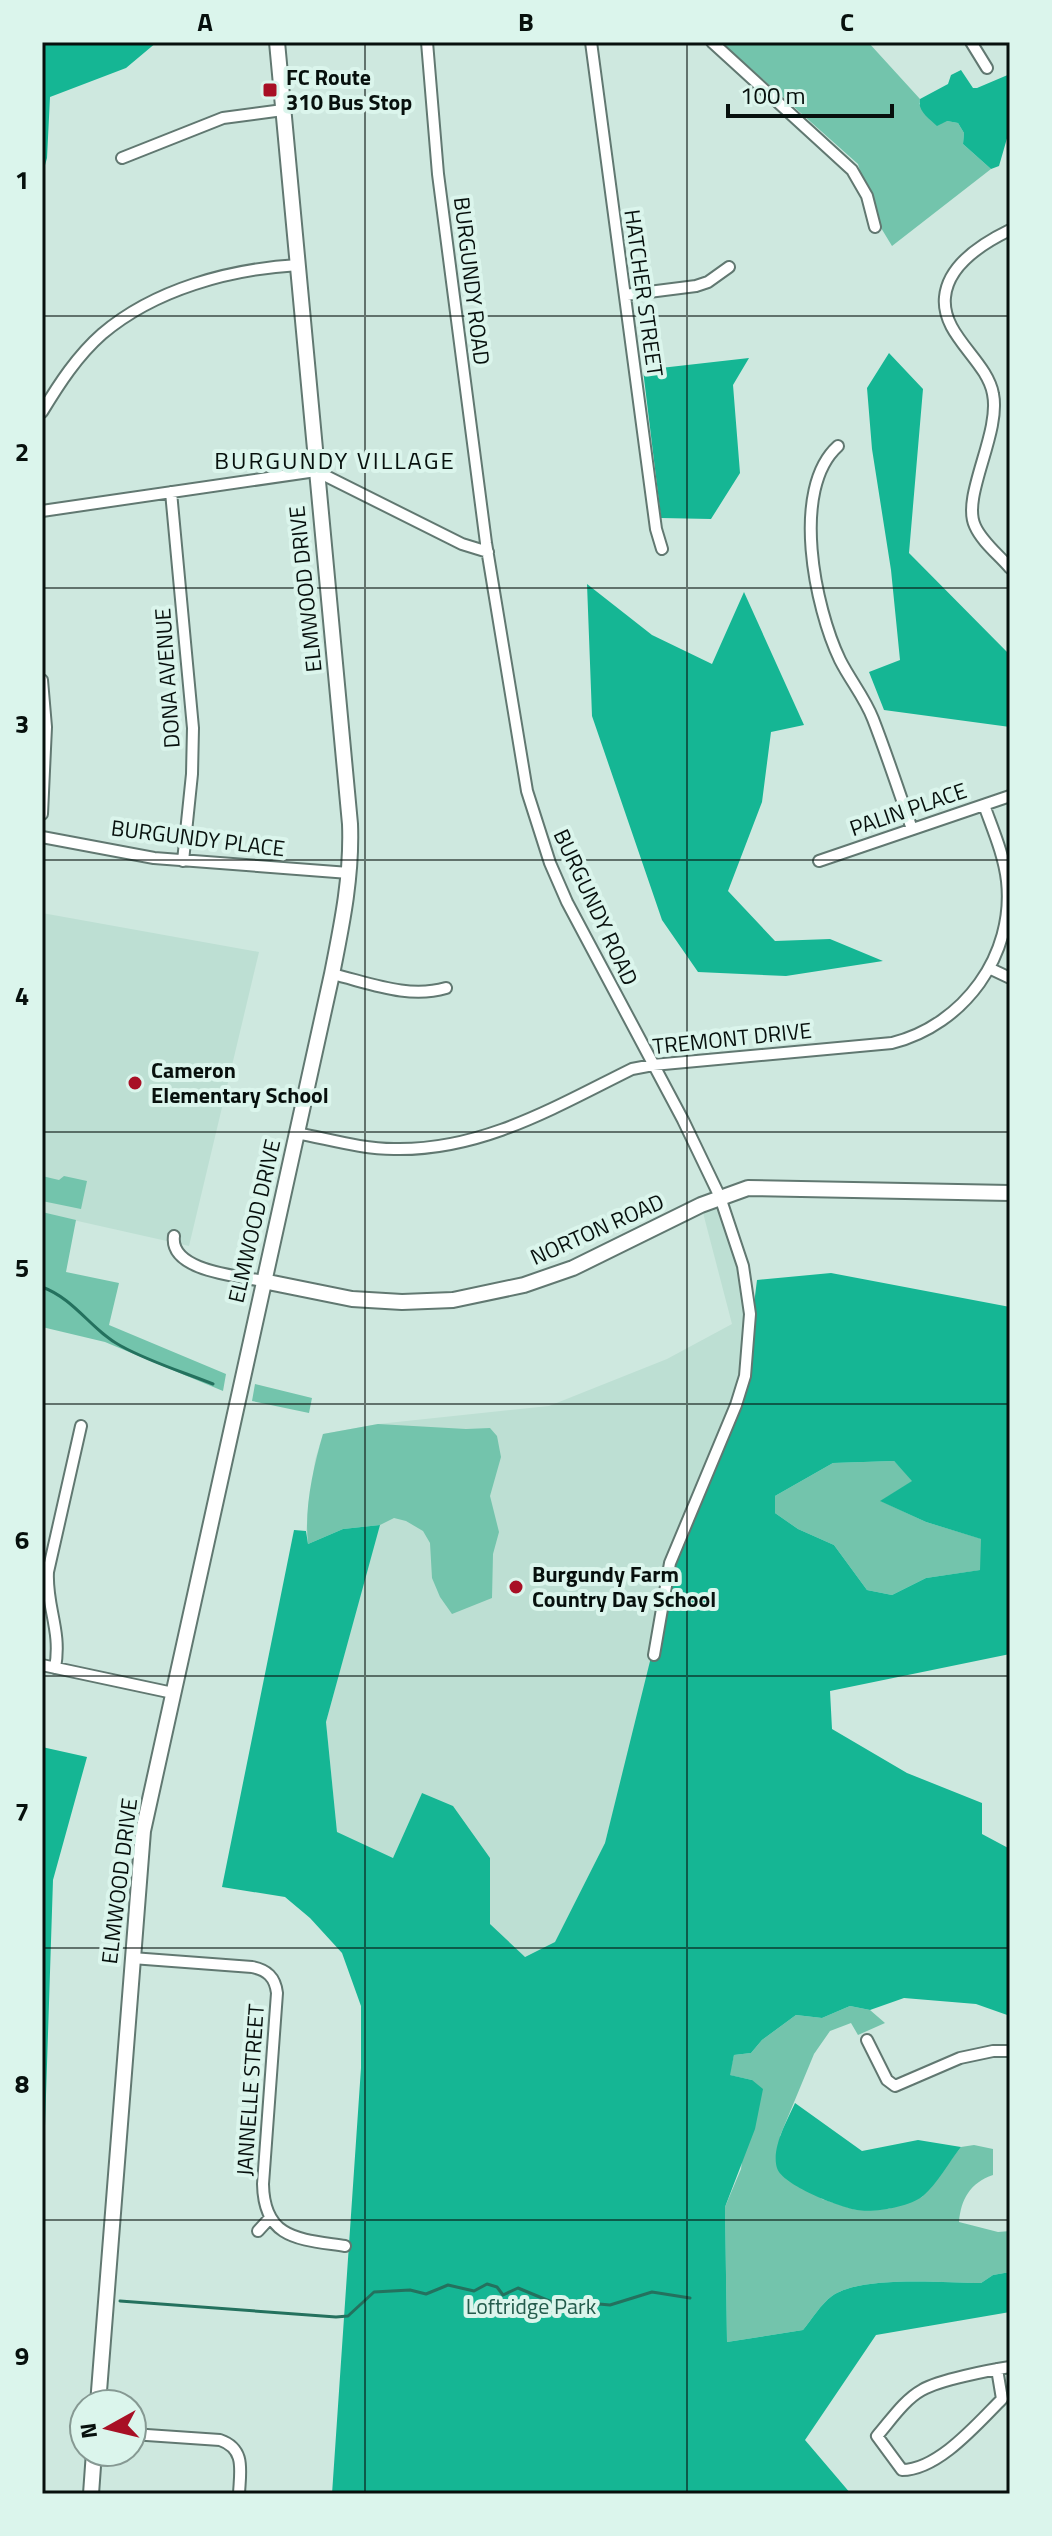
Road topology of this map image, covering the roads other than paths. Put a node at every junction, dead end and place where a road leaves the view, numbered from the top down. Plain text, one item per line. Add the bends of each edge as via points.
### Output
1 (277, 42) edge
2 (427, 42) edge
3 (591, 42) edge
4 (712, 42) edge
5 (971, 42) edge
6 (987, 68) dead end
7 (283, 110) junction
8 (122, 158) dead end
9 (875, 227) dead end
10 (1010, 230) edge
11 (298, 265) junction
12 (729, 267) dead end
13 (625, 295) junction
14 (42, 412) edge
15 (838, 446) dead end
16 (316, 471) junction
17 (171, 492) junction
18 (42, 511) edge
19 (662, 549) dead end
20 (488, 552) junction
21 (1010, 568) edge
22 (42, 680) edge
23 (44, 751) edge
24 (1010, 796) edge
25 (984, 805) junction
26 (42, 814) edge
27 (912, 829) junction
28 (42, 837) edge
29 (183, 861) junction
30 (819, 861) dead end
31 (349, 873) junction
32 (991, 969) junction
33 (332, 974) junction
34 (1010, 978) edge
35 (446, 988) dead end
36 (653, 1065) junction
37 (296, 1133) junction
38 (1010, 1193) edge
39 (720, 1197) junction
40 (174, 1236) dead end
41 (263, 1281) junction
42 (81, 1426) dead end
43 (654, 1655) dead end
44 (42, 1665) edge
45 (55, 1668) junction
46 (173, 1693) junction
47 (132, 1958) junction
48 (867, 2040) dead end
49 (1010, 2051) edge
50 (269, 2219) junction
51 (258, 2231) dead end
52 (345, 2246) dead end
53 (1010, 2367) edge
54 (997, 2369) junction
55 (99, 2388) edge
56 (148, 2435) edge
57 (93, 2468) edge
58 (91, 2494) edge
59 (239, 2494) edge

1 - 7 street, ELMWOOD DRIVE
2 - 20 street, BURGUNDY ROAD via 438,174
3 - 13 street, HATCHER STREET
4 - 9 street via 852,170 867,196
5 - 6 street
7 - 8 street via 223,118
7 - 11 street, ELMWOOD DRIVE
10 - 21 street via 959,266 945,297 951,325 993,392 992,429 972,515 979,533
11 - 14 street via 209,279 140,308 84,353
11 - 16 street, ELMWOOD DRIVE
12 - 13 street via 696,286
13 - 19 street, HATCHER STREET
15 - 27 street via 818,475 813,571 839,659 872,715
16 - 17 street
16 - 20 street
16 - 31 street, ELMWOOD DRIVE via 350,824
17 - 18 street
17 - 29 street, DONA AVENUE via 193,728
20 - 36 street, BURGUNDY ROAD via 518,748 537,828 567,902
22 - 23 street
23 - 26 street
24 - 25 street, PALIN PLACE
25 - 27 street, PALIN PLACE
25 - 32 street, TREMONT DRIVE via 1004,865 1008,899
27 - 30 street, PALIN PLACE
28 - 29 street, BURGUNDY PLACE
29 - 31 street, BURGUNDY PLACE
31 - 33 street, ELMWOOD DRIVE
32 - 34 street
32 - 36 street, TREMONT DRIVE via 954,1011 903,1040
33 - 35 street via 411,993
33 - 37 street, ELMWOOD DRIVE
36 - 37 street, TREMONT DRIVE via 632,1069 513,1127 457,1145 391,1149
36 - 39 street, BURGUNDY ROAD
37 - 41 street, ELMWOOD DRIVE
38 - 39 street, NORTON ROAD via 759,1187
39 - 41 street, NORTON ROAD via 573,1268 479,1296 377,1301
39 - 43 street, BURGUNDY ROAD via 743,1266 750,1314 745,1376 670,1563
40 - 41 street, NORTON ROAD via 177,1253 187,1263
41 - 46 street, ELMWOOD DRIVE
42 - 45 street via 48,1572 58,1643
44 - 45 street
45 - 46 street
46 - 47 street, ELMWOOD DRIVE via 143,1831
47 - 50 street, JANNELLE STREET via 252,1967 273,1978 277,1993 263,2184
47 - 55 street, ELMWOOD DRIVE
48 - 49 street via 895,2086 960,2058
50 - 51 street
50 - 52 street via 287,2235
53 - 54 street
54 - 54 street via 924,2389 907,2401 877,2436 902,2470 913,2470 954,2447 1002,2399
56 - 59 street via 230,2444 241,2462
57 - 58 street

